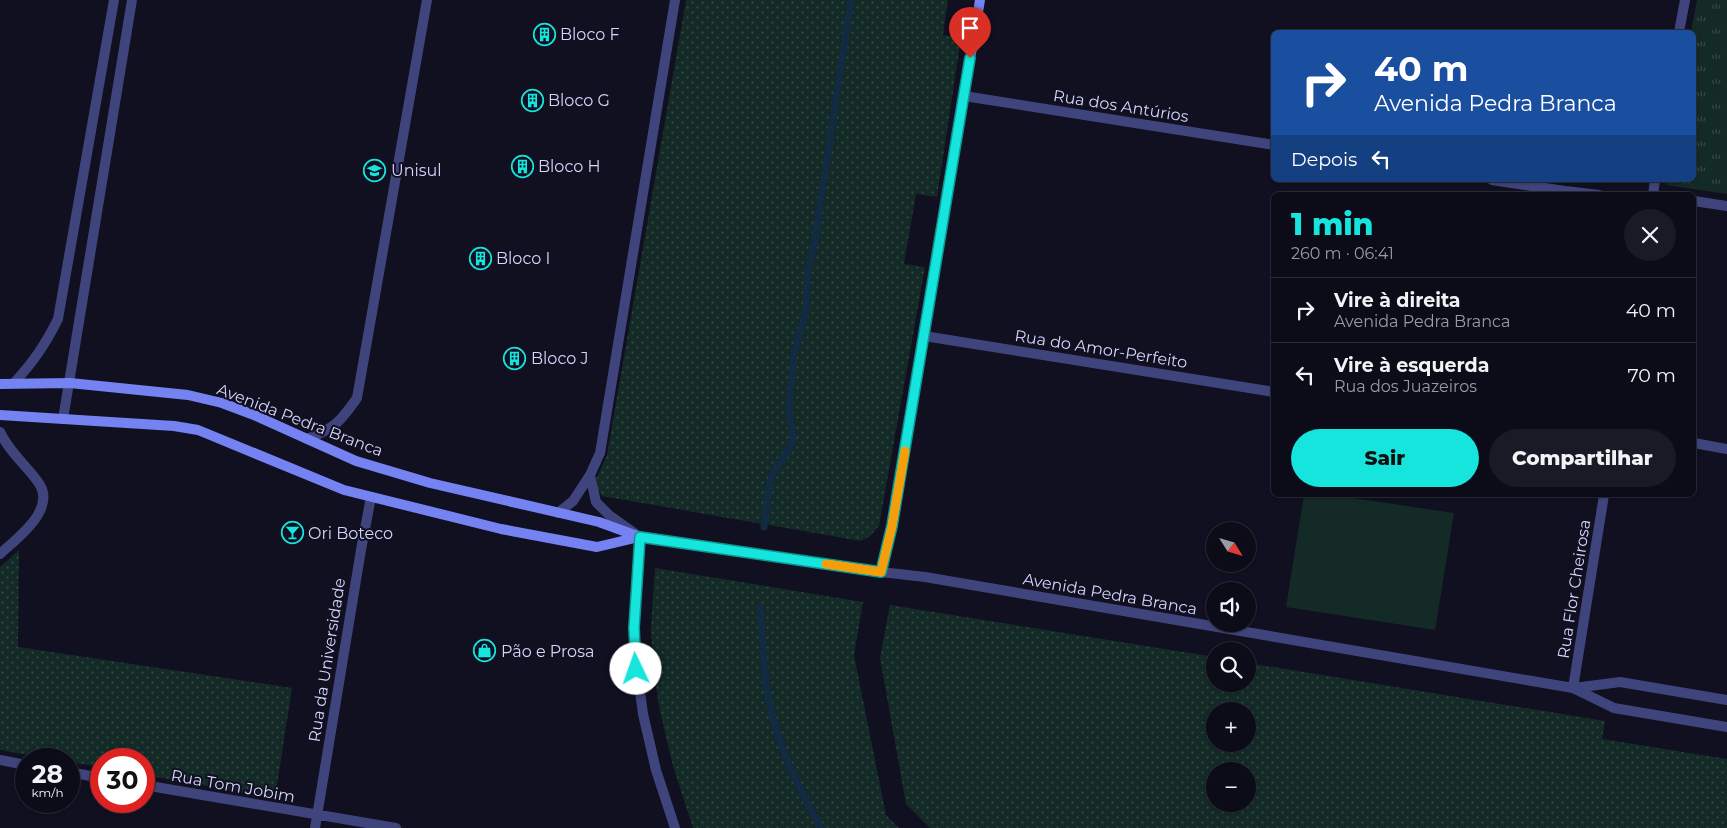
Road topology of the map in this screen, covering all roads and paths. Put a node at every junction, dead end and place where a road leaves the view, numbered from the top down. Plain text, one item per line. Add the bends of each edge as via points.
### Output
1 (114, 0) edge
2 (132, 0) edge
3 (427, 0) edge
4 (676, 0) edge
5 (980, 0) edge
6 (1684, 0) edge
7 (1679, 30) edge
8 (964, 96) junction
9 (1271, 145) edge
10 (1504, 182) edge
11 (1565, 192) edge
12 (1696, 201) edge
13 (1727, 206) edge
14 (924, 336) junction
15 (14, 383) junction
16 (0, 384) edge
17 (70, 384) junction
18 (1271, 392) edge
19 (0, 415) edge
20 (63, 419) junction
21 (0, 432) edge
22 (307, 439) junction
23 (1696, 443) edge
24 (1727, 449) edge
25 (590, 475) junction
26 (371, 497) junction
27 (1604, 497) edge
28 (558, 513) junction
29 (640, 537) junction
30 (0, 554) edge
31 (881, 572) junction
32 (1573, 688) junction
33 (1727, 700) edge
34 (1727, 727) edge
35 (0, 760) edge
36 (15, 763) edge
37 (155, 787) edge
38 (317, 816) junction
39 (315, 828) edge
40 (396, 828) edge
41 (675, 828) edge

1 - 15 street via 58,319 46,344
2 - 17 street
3 - 22 street via 357,398 343,419 325,432
4 - 25 street via 600,453
5 - 8 street
6 - 7 street
8 - 9 street, Rua dos Antúrios
8 - 14 street
10 - 11 street
12 - 13 street
14 - 18 street, Rua do Amor-Perfeito
14 - 31 street via 892,526
15 - 16 street, Avenida Pedra Branca
15 - 17 street, Avenida Pedra Branca
17 - 20 street
17 - 22 street, Avenida Pedra Branca via 188,395 222,403
19 - 20 street, Avenida Pedra Branca
20 - 26 street, Avenida Pedra Branca via 198,430 344,490
21 - 30 street via 7,446 40,483 43,497 39,513 29,527
22 - 28 street, Avenida Pedra Branca via 356,460 430,484
23 - 24 street
25 - 28 street via 573,501
25 - 29 street via 596,502
26 - 29 street, Avenida Pedra Branca via 501,529 597,547
26 - 38 street, Rua da Universidade
27 - 32 street, Rua Flor Cheirosa
28 - 29 street, Avenida Pedra Branca via 599,522
29 - 31 street, Avenida Pedra Branca
29 - 41 street via 634,628 636,669 656,770
31 - 32 street, Avenida Pedra Branca
32 - 33 street, Avenida Pedra Branca via 1620,682
32 - 34 street, Avenida Pedra Branca via 1614,708
35 - 36 street
37 - 38 street, Rua Tom Jobim
38 - 39 street, Rua da Universidade
38 - 40 street, Rua Tom Jobim

